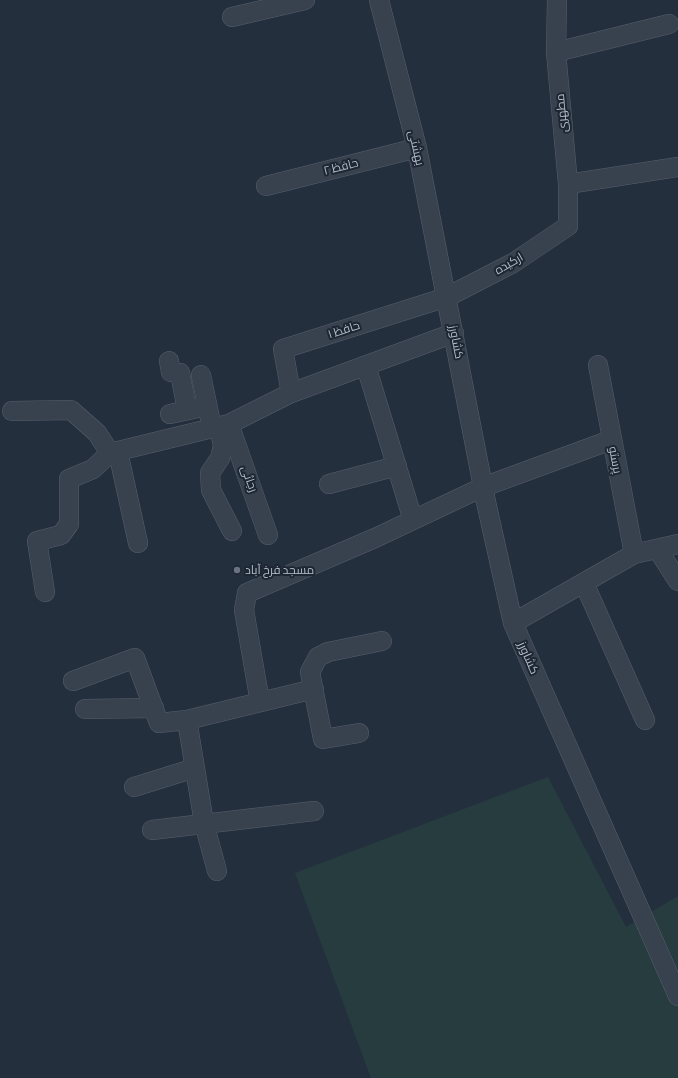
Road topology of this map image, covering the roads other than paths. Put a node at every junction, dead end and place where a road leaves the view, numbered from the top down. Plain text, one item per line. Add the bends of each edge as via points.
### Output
1 (305, 0) edge
2 (379, 0) edge
3 (557, 0) edge
4 (232, 18) dead end
5 (669, 24) dead end
6 (556, 52) junction
7 (417, 148) junction
8 (678, 167) edge
9 (568, 184) junction
10 (266, 186) dead end
11 (568, 226) joint
12 (447, 297) junction
13 (454, 333) junction
14 (169, 361) dead end
15 (366, 366) junction
16 (598, 366) dead end
17 (201, 375) dead end
18 (290, 393) junction
19 (207, 406) junction
20 (12, 411) dead end
21 (220, 426) junction
22 (611, 440) junction
23 (114, 453) junction
24 (397, 466) junction
25 (329, 484) dead end
26 (484, 487) junction
27 (413, 520) junction
28 (232, 531) dead end
29 (268, 535) dead end
30 (138, 543) dead end
31 (678, 544) edge
32 (658, 550) junction
33 (634, 554) junction
34 (678, 581) edge
35 (584, 583) junction
36 (45, 592) dead end
37 (513, 624) junction
38 (382, 641) dead end
39 (73, 681) dead end
40 (314, 689) junction
41 (260, 702) junction
42 (154, 708) junction
43 (85, 709) dead end
44 (187, 720) junction
45 (645, 720) dead end
46 (359, 733) dead end
47 (195, 768) junction
48 (134, 787) dead end
49 (314, 811) dead end
50 (204, 823) junction
51 (152, 830) dead end
52 (217, 871) dead end
53 (678, 996) edge

1 - 4 street
2 - 7 street, بهشتی
3 - 6 street, مطهری
5 - 6 street
6 - 9 street, مطهری
7 - 10 street, حافظ ۲
7 - 12 street, بهشتی
8 - 9 street
9 - 11 street, مطهری
11 - 12 street, ارکیده via 513,262
12 - 13 street, کشاورز
12 - 18 street, حافظ ۱ via 282,350
13 - 15 street
13 - 26 street, کشاورز
14 - 19 street via 171,372 180,373 178,412
15 - 18 street
15 - 24 street
16 - 22 street, پرستو
17 - 19 street
18 - 21 street
19 - 21 street
20 - 23 street via 71,410 97,433
21 - 23 street
21 - 28 street via 223,446 220,458 210,473 211,490
21 - 29 street, رجائی
22 - 26 street
22 - 33 street, پرستو
23 - 30 street
23 - 36 street via 92,470 69,479 69,524 61,535 37,541
24 - 25 street
24 - 27 street
26 - 27 street
26 - 37 street, کشاورز
27 - 41 street via 247,593 244,610
31 - 32 street
32 - 33 street
32 - 34 street
33 - 35 street
35 - 37 street
35 - 45 street
37 - 53 street, کشاورز
38 - 40 street via 328,652 318,657 310,672
39 - 42 street via 135,658
40 - 41 street
40 - 46 street via 323,739
41 - 44 street
42 - 43 street
42 - 44 street via 159,723
44 - 47 street
47 - 48 street
47 - 50 street
49 - 50 street
50 - 51 street
50 - 52 street

